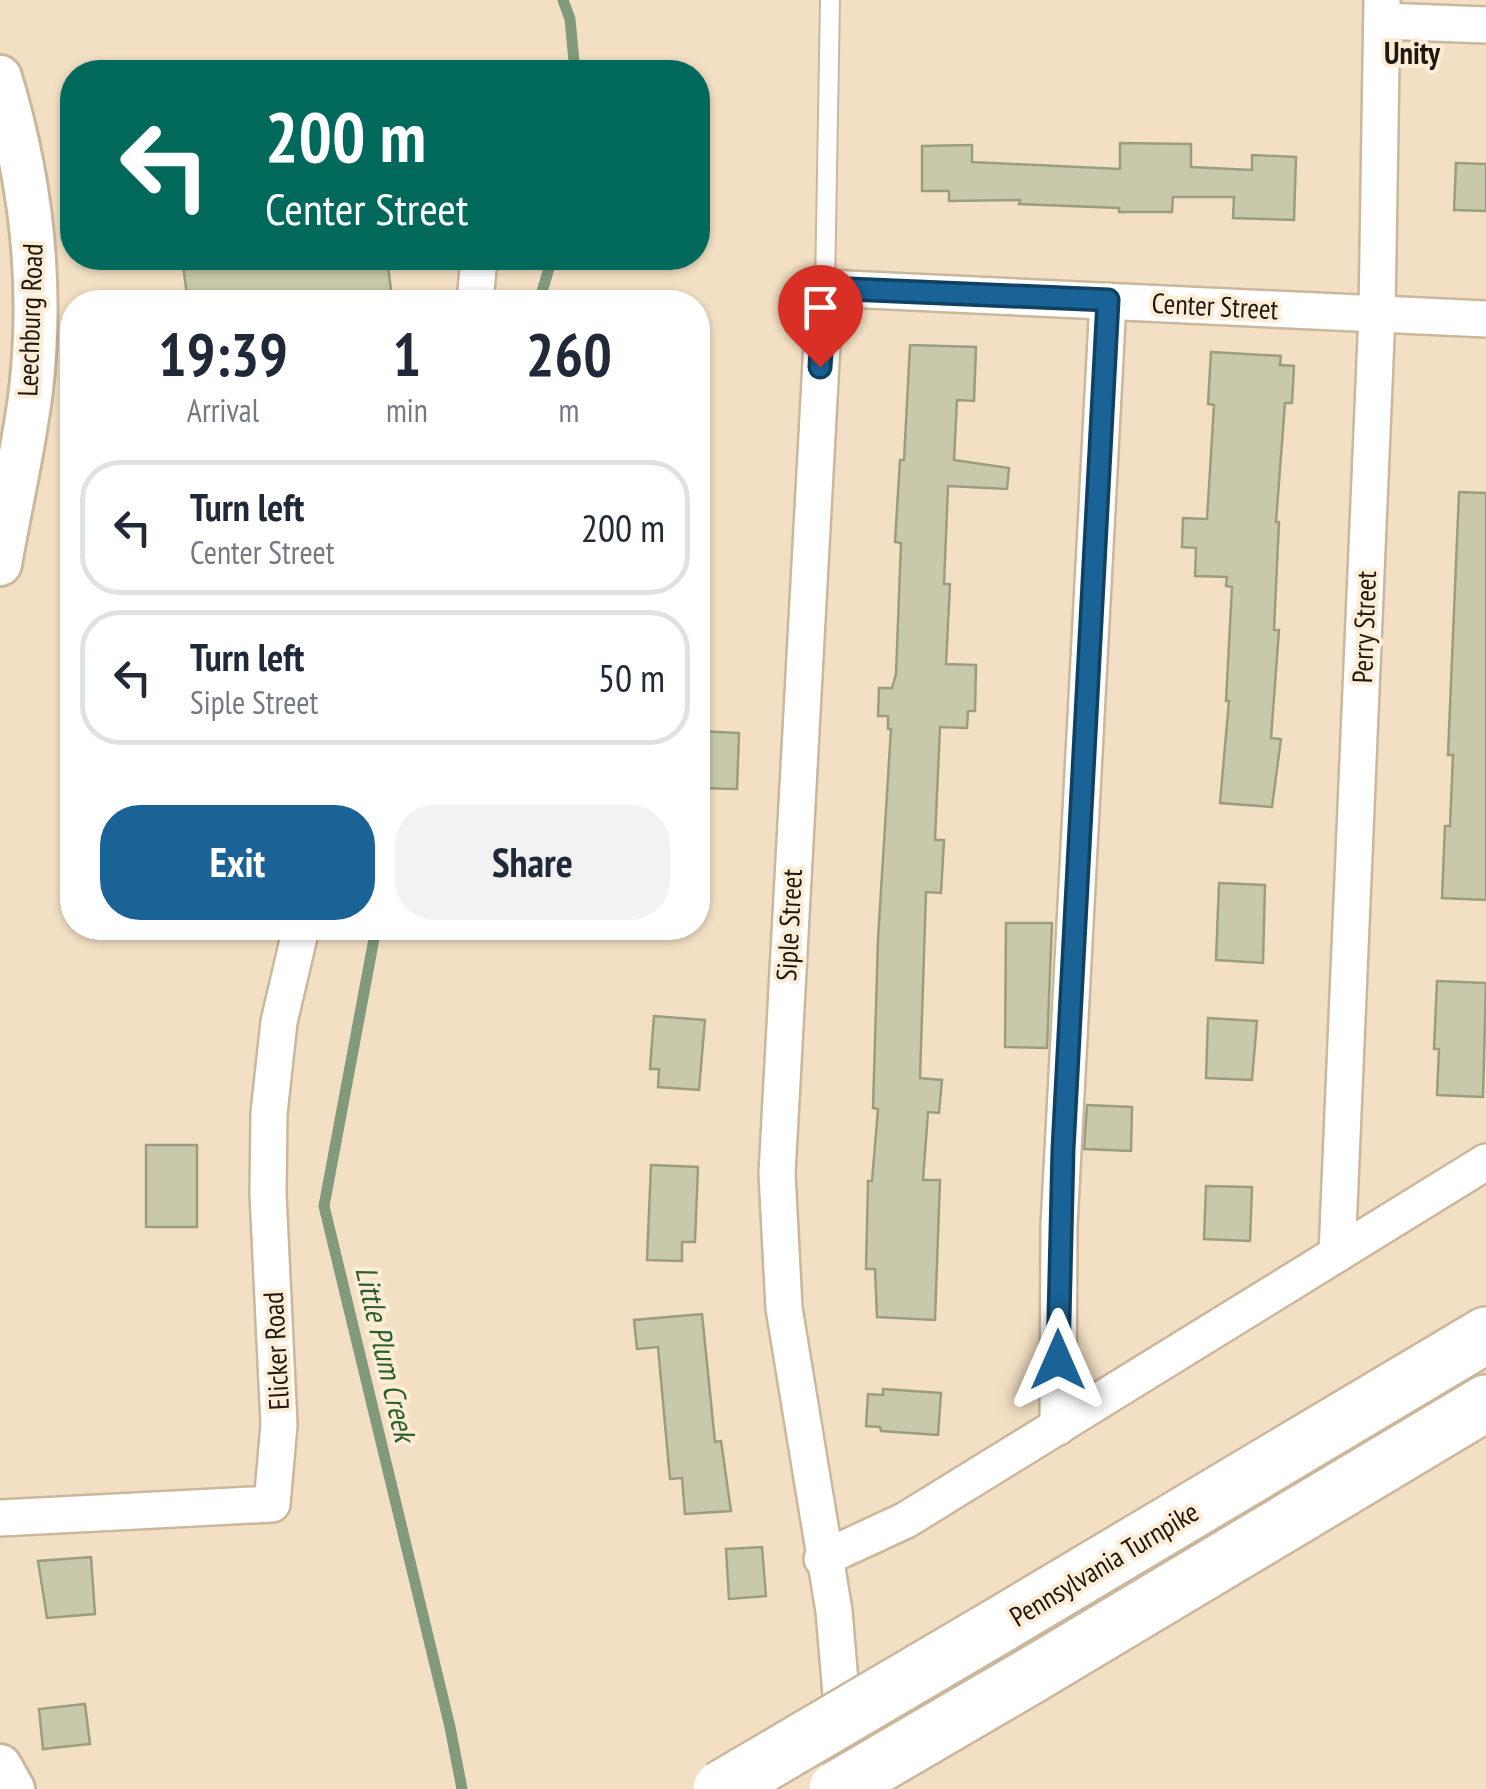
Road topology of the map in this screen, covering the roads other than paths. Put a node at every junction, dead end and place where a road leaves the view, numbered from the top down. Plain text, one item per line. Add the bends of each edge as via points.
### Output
1 (830, 0) edge
2 (1382, 11) edge
3 (1486, 25) edge
4 (0, 77) edge
5 (825, 288) junction
6 (1108, 300) junction
7 (1377, 314) junction
8 (1486, 319) edge
9 (0, 564) edge
10 (298, 940) edge
11 (1486, 1162) edge
12 (1338, 1254) junction
13 (1486, 1335) edge
14 (1486, 1403) edge
15 (1058, 1427) junction
16 (0, 1518) edge
17 (822, 1559) junction
18 (0, 1766) edge
19 (14, 1789) edge
20 (721, 1789) edge
21 (837, 1789) edge
22 (848, 1789) edge

1 - 5 lane
2 - 3 street
2 - 7 street, Perry Street
4 - 9 street, Leechburg Road via 22,146 35,288 31,389
5 - 6 street, Center Street
5 - 17 street, Siple Street via 777,1174 784,1308
6 - 7 street, Center Street
6 - 15 street via 1060,1207
7 - 8 street, Center Street
7 - 12 street, Perry Street
10 - 16 street, Elicker Road via 279,1022 269,1114 279,1425 272,1504
11 - 12 street
12 - 15 street
13 - 20 highway, Pennsylvania Turnpike, bridge
14 - 21 highway, bridge
15 - 17 street via 906,1520
17 - 22 street, Siple Street via 840,1666
18 - 19 street

